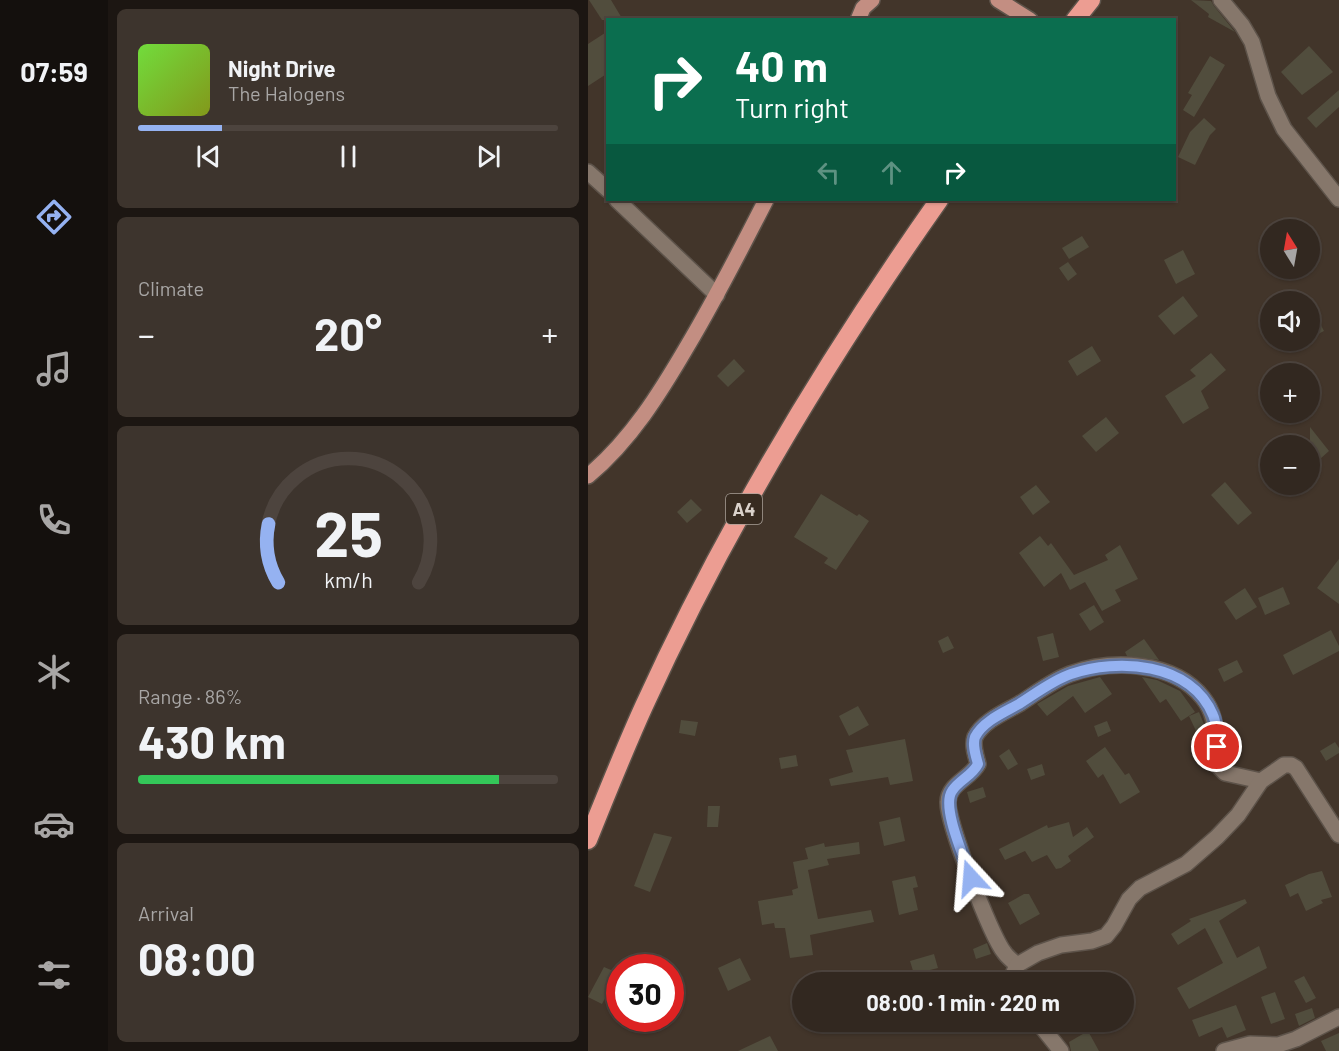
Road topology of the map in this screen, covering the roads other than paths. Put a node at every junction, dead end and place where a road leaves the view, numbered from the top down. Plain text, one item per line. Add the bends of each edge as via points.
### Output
1 (872, 0) edge
2 (998, 0) edge
3 (1091, 0) edge
4 (1221, 0) edge
5 (859, 18) edge
6 (1027, 18) edge
7 (1077, 18) edge
8 (588, 172) edge
9 (606, 188) edge
10 (1339, 199) edge
11 (618, 201) edge
12 (765, 201) edge
13 (938, 201) edge
14 (717, 295) junction
15 (588, 476) edge
16 (1261, 781) junction
17 (1339, 835) edge
18 (588, 840) edge
19 (1017, 965) junction
20 (1014, 972) edge
21 (1339, 1017) edge
22 (1046, 1032) edge
23 (1061, 1051) edge
24 (1224, 1051) edge

1 - 5 main road
2 - 6 main road
3 - 7 highway
4 - 10 street via 1252,42 1268,96 1284,129
8 - 9 street
11 - 14 street
12 - 14 main road
13 - 18 highway, A4 via 854,324 762,476 644,705
14 - 15 main road via 663,389 632,432
16 - 17 street via 1284,765 1296,768
16 - 19 street via 1217,837 1186,864 1140,888 1129,899 1106,936 1061,945
16 - 19 street via 1231,775 1220,768 1214,716 1204,699 1191,686 1154,670 1122,664 1070,674 990,721 975,737 978,764 951,792 948,802 971,878 995,938
19 - 20 street
21 - 24 street via 1278,1045 1250,1044
22 - 23 street

